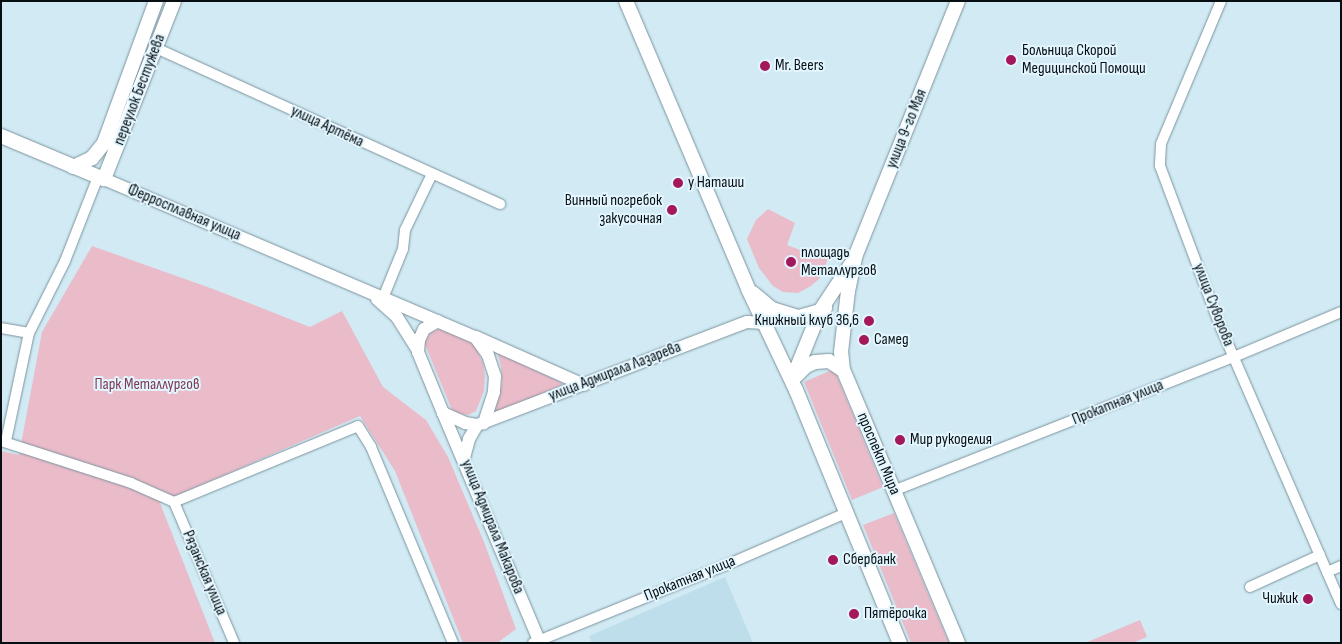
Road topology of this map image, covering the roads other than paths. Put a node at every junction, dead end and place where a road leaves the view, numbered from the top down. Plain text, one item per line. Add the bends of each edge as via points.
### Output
1 (156, 1) edge
2 (174, 1) edge
3 (626, 1) edge
4 (958, 1) edge
5 (1221, 1) edge
6 (156, 48) junction
7 (1, 136) edge
8 (73, 167) junction
9 (432, 174) junction
10 (101, 178) junction
11 (500, 204) dead end
12 (855, 257) junction
13 (748, 289) junction
14 (367, 291) junction
15 (848, 291) junction
16 (383, 298) junction
17 (820, 312) junction
18 (1341, 312) edge
19 (799, 317) junction
20 (438, 321) junction
21 (764, 323) junction
22 (1, 328) edge
23 (29, 333) junction
24 (475, 337) junction
25 (418, 352) junction
26 (1234, 358) junction
27 (843, 370) junction
28 (792, 380) junction
29 (584, 384) junction
30 (443, 413) junction
31 (481, 424) junction
32 (4, 441) edge
33 (464, 458) junction
34 (893, 491) junction
35 (174, 502) junction
36 (846, 513) junction
37 (1320, 555) junction
38 (1341, 566) edge
39 (1328, 572) junction
40 (1250, 587) dead end
41 (1341, 604) edge
42 (537, 642) edge
43 (234, 643) edge
44 (453, 643) edge
45 (900, 643) edge
46 (958, 643) edge

1 - 8 main road, переулок Бестужева via 104,143 92,158
2 - 6 main road, переулок Бестужева
3 - 13 main road
4 - 12 main road, улица 9-го Мая
5 - 26 street, улица Суворова via 1162,144 1160,166
6 - 9 street, улица Артёма
6 - 10 main road, переулок Бестужева
7 - 8 main road, Ферросплавная улица
8 - 10 main road, Ферросплавная улица
9 - 11 street, улица Артёма
9 - 16 street via 405,230 403,248
10 - 14 street, Ферросплавная улица
10 - 23 street via 66,262
12 - 15 main road, проспект Мира
12 - 17 main road
13 - 19 main road via 772,309
13 - 21 main road
14 - 16 street, Ферросплавная улица
14 - 25 street via 397,317
15 - 17 main road
15 - 27 main road, проспект Мира via 841,352
16 - 20 street, Ферросплавная улица
17 - 19 main road
17 - 28 main road
18 - 26 street, Прокатная улица
19 - 21 main road
20 - 24 street
20 - 25 street via 424,329
21 - 28 main road
21 - 29 street, улица Адмирала Лазарева via 747,322
22 - 23 street
23 - 32 street
24 - 29 street
24 - 31 street via 488,355 495,376 492,399
25 - 30 street
26 - 34 street, Прокатная улица
26 - 37 street, улица Суворова
27 - 28 main road via 829,362 815,362
27 - 34 main road, проспект Мира
28 - 36 main road
29 - 31 street, улица Адмирала Лазарева
30 - 31 street via 465,423
30 - 33 street, улица Адмирала Макарова
31 - 33 street via 469,439
32 - 35 street via 131,483
33 - 42 street, улица Адмирала Макарова
34 - 46 main road, проспект Мира
35 - 43 street, Рязанская улица
35 - 44 street via 358,426 370,447
36 - 42 street, Прокатная улица
36 - 45 main road
37 - 39 street, улица Суворова
37 - 40 street
38 - 39 street
39 - 41 street, улица Суворова

